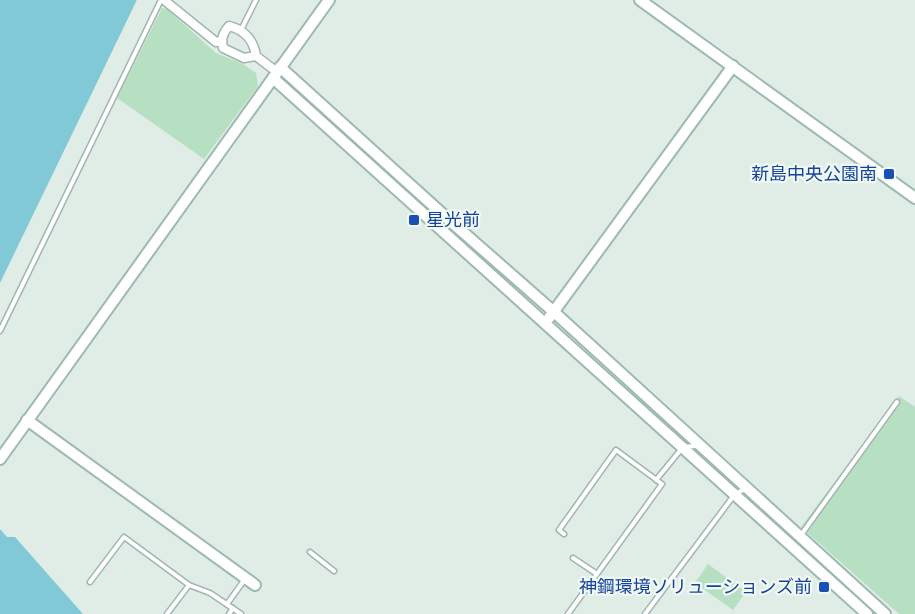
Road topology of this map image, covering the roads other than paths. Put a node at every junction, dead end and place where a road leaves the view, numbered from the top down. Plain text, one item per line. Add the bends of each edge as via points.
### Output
1 (162, 0) edge
2 (256, 0) edge
3 (329, 0) edge
4 (640, 0) edge
5 (241, 31) junction
6 (221, 41) junction
7 (256, 56) junction
8 (733, 66) junction
9 (277, 72) junction
10 (915, 198) edge
11 (554, 312) junction
12 (545, 322) junction
13 (0, 331) edge
14 (897, 402) dead end
15 (27, 420) junction
16 (679, 428) junction
17 (683, 447) junction
18 (702, 448) junction
19 (0, 459) edge
20 (656, 480) junction
21 (745, 488) junction
22 (735, 494) junction
23 (564, 534) dead end
24 (799, 537) junction
25 (310, 552) dead end
26 (573, 558) dead end
27 (334, 571) dead end
28 (597, 574) junction
29 (250, 581) joint
30 (90, 582) dead end
31 (189, 585) junction
32 (227, 604) junction
33 (233, 608) junction
34 (167, 614) edge
35 (229, 614) edge
36 (241, 614) edge
37 (568, 614) edge
38 (645, 614) edge
39 (867, 614) edge
40 (885, 614) edge

1 - 6 street via 216,42
1 - 13 lane
2 - 5 lane
3 - 9 street
4 - 8 street
5 - 6 street via 229,26
5 - 7 street via 254,43
6 - 7 street via 223,48 244,58
7 - 9 street
8 - 10 street
8 - 11 street
9 - 11 street
9 - 12 street
9 - 15 street
11 - 12 street
11 - 16 street
12 - 17 street
14 - 24 lane
15 - 19 street
15 - 29 street
16 - 17 lane
16 - 18 street
17 - 18 lane
17 - 20 lane
17 - 22 street
18 - 21 street
20 - 23 lane via 616,450 559,530
20 - 28 lane via 662,484
21 - 22 lane
21 - 24 street
22 - 38 lane
22 - 39 street
24 - 40 street
25 - 27 lane
26 - 28 lane
28 - 37 lane
29 - 32 lane
30 - 31 lane via 124,537
31 - 32 lane via 210,592
31 - 34 lane
32 - 33 lane
33 - 35 lane
33 - 36 lane

